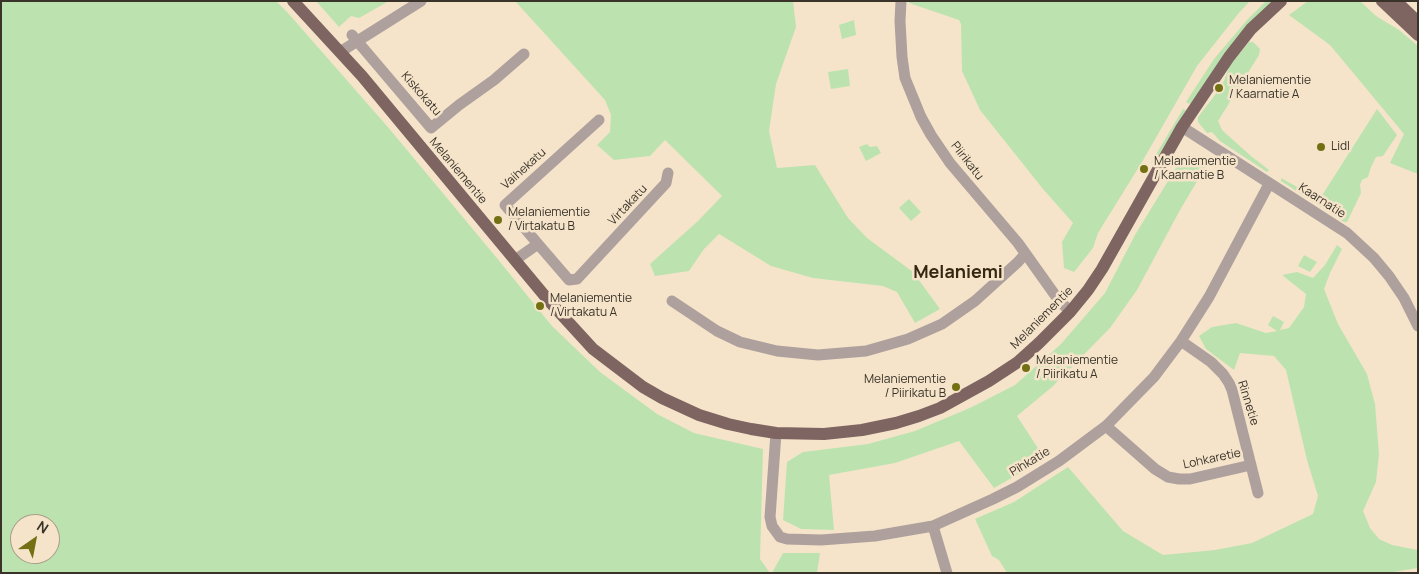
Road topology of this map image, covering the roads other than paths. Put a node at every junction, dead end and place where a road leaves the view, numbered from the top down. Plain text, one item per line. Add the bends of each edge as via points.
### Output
1 (293, 1) edge
2 (421, 1) edge
3 (901, 1) edge
4 (1281, 1) edge
5 (1382, 1) edge
6 (1396, 1) edge
7 (1418, 22) edge
8 (1418, 35) edge
9 (355, 38) junction
10 (340, 52) junction
11 (524, 54) dead end
12 (599, 120) dead end
13 (1182, 128) junction
14 (668, 173) dead end
15 (1269, 184) junction
16 (538, 244) junction
17 (1025, 254) junction
18 (515, 260) junction
19 (672, 302) dead end
20 (1070, 312) junction
21 (1418, 326) edge
22 (1182, 341) junction
23 (1106, 426) junction
24 (776, 433) junction
25 (1252, 465) junction
26 (1258, 493) dead end
27 (933, 526) junction
28 (947, 573) edge

1 - 10 main road, Melaniementie
2 - 9 street
3 - 17 street, Piirikatu via 905,78 921,117 950,163
4 - 13 main road, Melaniementie via 1251,29 1229,57
5 - 8 main road
6 - 7 main road
9 - 10 street
9 - 11 street, Kiskokatu via 432,128
10 - 18 main road, Melaniementie
12 - 16 street, Vaihekatu via 506,205
13 - 15 street, Kaarnatie
13 - 20 main road, Melaniementie via 1117,244
14 - 16 street, Virtakatu via 666,183 577,279 569,280
15 - 21 street, Kaarnatie via 1347,233 1374,258 1404,298
15 - 22 street, Pihkatie
16 - 18 street
17 - 19 street via 975,301 942,324 908,339 866,351 818,355 777,351 740,342
17 - 20 street, Piirikatu
18 - 24 main road, Melaniementie via 593,349 643,387 699,415
20 - 24 main road, Melaniementie via 1018,362 989,382 919,416 862,430 824,434
22 - 23 street, Pihkatie via 1130,403
22 - 25 street, Rinnetie via 1211,362 1229,383
23 - 25 street, Lohkaretie via 1155,469 1179,480
23 - 27 street, Pihkatie via 1017,487
24 - 27 street, Pihkatie via 770,517 780,537 839,539
25 - 26 street, Rinnetie
27 - 28 street

